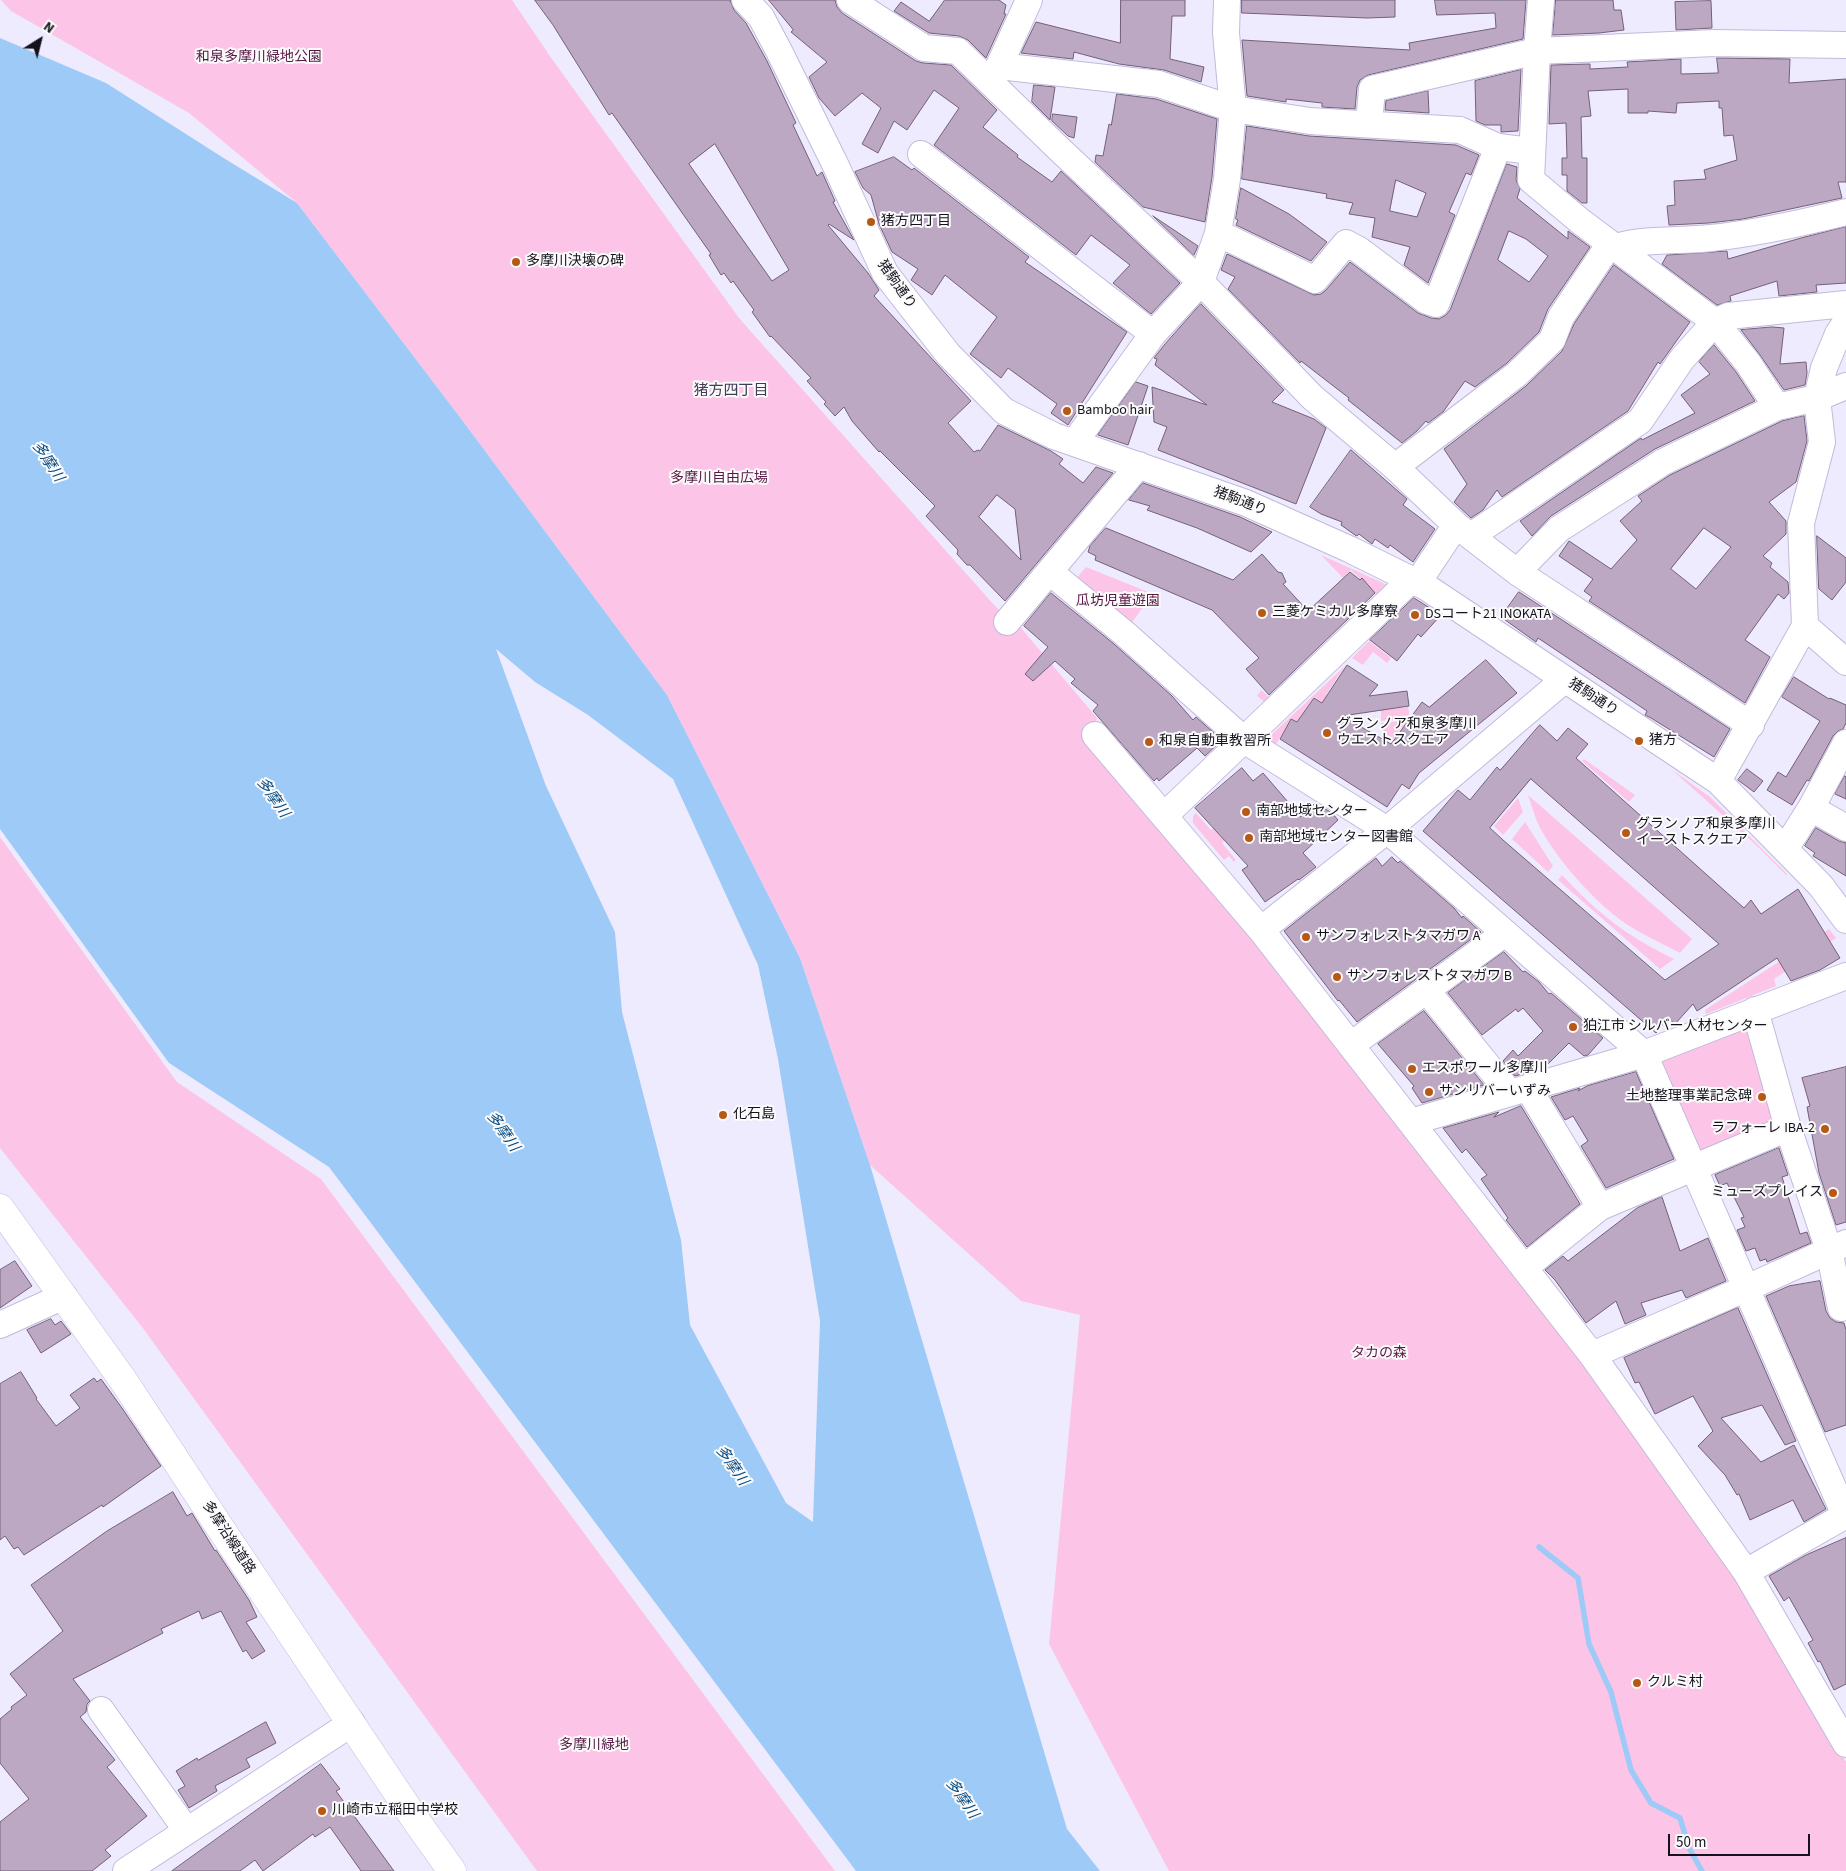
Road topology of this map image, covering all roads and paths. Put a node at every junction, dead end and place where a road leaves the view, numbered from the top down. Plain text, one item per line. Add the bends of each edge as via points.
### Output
1 (745, 0) edge
2 (850, 0) edge
3 (1029, 0) edge
4 (1227, 0) edge
5 (1541, 0) edge
6 (1846, 44) edge
7 (1537, 51) junction
8 (995, 74) junction
9 (1233, 109) junction
10 (1368, 124) junction
11 (1498, 147) junction
12 (1532, 150) junction
13 (921, 154) dead end
14 (1846, 212) edge
15 (1218, 233) junction
16 (1615, 247) junction
17 (1201, 282) junction
18 (1846, 304) edge
19 (1715, 322) junction
20 (1846, 322) edge
21 (1153, 334) junction
22 (1846, 386) edge
23 (1818, 398) junction
24 (1777, 407) junction
25 (1074, 443) junction
26 (1139, 465) junction
27 (1395, 467) junction
28 (1463, 531) junction
29 (1050, 572) junction
30 (1518, 572) junction
31 (1415, 581) junction
32 (1007, 622) dead end
33 (1805, 626) junction
34 (1846, 662) edge
35 (1564, 680) junction
36 (1750, 725) junction
37 (1095, 735) dead end
38 (1244, 740) junction
39 (1846, 743) edge
40 (1718, 781) junction
41 (1811, 808) junction
42 (1164, 816) junction
43 (1846, 828) edge
44 (1387, 830) junction
45 (1785, 849) junction
46 (1846, 920) edge
47 (1260, 930) junction
48 (1505, 932) junction
49 (1846, 976) edge
50 (1427, 991) junction
51 (1755, 1010) junction
52 (1351, 1045) junction
53 (1644, 1054) junction
54 (1519, 1090) junction
55 (1412, 1122) junction
56 (1788, 1128) junction
57 (1695, 1168) junction
58 (1600, 1207) junction
59 (0, 1208) edge
60 (1837, 1246) edge
61 (1524, 1268) junction
62 (1747, 1288) junction
63 (64, 1296) junction
64 (1841, 1308) dead end
65 (0, 1325) edge
66 (1592, 1354) junction
67 (1845, 1515) edge
68 (1746, 1572) junction
69 (101, 1710) dead end
70 (352, 1723) junction
71 (1846, 1744) edge
72 (187, 1831) junction
73 (126, 1871) edge
74 (452, 1871) edge

1 - 25 street, 猪駒通り via 761,17 779,51 839,171 884,273 948,354 1004,411
2 - 8 street via 924,48 958,51
3 - 8 street
4 - 9 street via 1226,33
5 - 7 street
6 - 7 street via 1714,43
7 - 10 street via 1372,89
7 - 12 street
8 - 9 street via 1159,84
8 - 17 street via 1058,148
9 - 10 street via 1310,121
9 - 15 street
10 - 11 street via 1460,130
11 - 12 street
11 - 15 street via 1436,304 1427,301 1346,243 1315,280
12 - 16 street via 1531,180
13 - 21 street
14 - 16 street via 1712,238
15 - 17 street
16 - 19 street
16 - 27 street via 1606,251 1561,317 1552,340 1517,374
17 - 21 street
17 - 27 street via 1312,397
18 - 19 street via 1728,316
19 - 24 street
19 - 28 street via 1682,358 1640,421
20 - 23 street via 1824,368
21 - 25 street
22 - 23 street
23 - 24 street
23 - 33 street via 1822,442 1801,523
24 - 30 street via 1664,462 1559,529
25 - 26 street, 猪駒通り
26 - 29 street
26 - 31 street, 猪駒通り via 1246,503
27 - 28 street
28 - 30 street
28 - 31 street
29 - 32 street
29 - 38 street
30 - 36 street
31 - 35 street, 猪駒通り
31 - 38 street
33 - 34 street
33 - 36 street
35 - 40 street, 猪駒通り
35 - 44 street
36 - 40 street
37 - 42 street
38 - 42 street
38 - 44 street
39 - 41 street
40 - 45 street, 猪駒通り
41 - 43 street
41 - 45 street
42 - 47 street
44 - 47 street
44 - 48 street
45 - 46 street, 猪駒通り via 1821,886
47 - 52 street
48 - 50 street
48 - 53 street
49 - 51 street
50 - 52 street
50 - 54 street
51 - 53 street
51 - 56 street
52 - 55 street
53 - 54 street
53 - 57 street
54 - 55 street
54 - 58 street
55 - 61 street
56 - 57 street
56 - 60 street
57 - 58 street
57 - 62 street
58 - 61 street
59 - 63 main road, 多摩沿線道路
60 - 62 street
60 - 64 street
61 - 66 street
62 - 66 street
62 - 67 street
63 - 65 street
63 - 70 main road, 多摩沿線道路
66 - 68 street
67 - 68 street
68 - 71 street
69 - 72 street
70 - 72 street
70 - 74 main road, 多摩沿線道路
72 - 73 street

